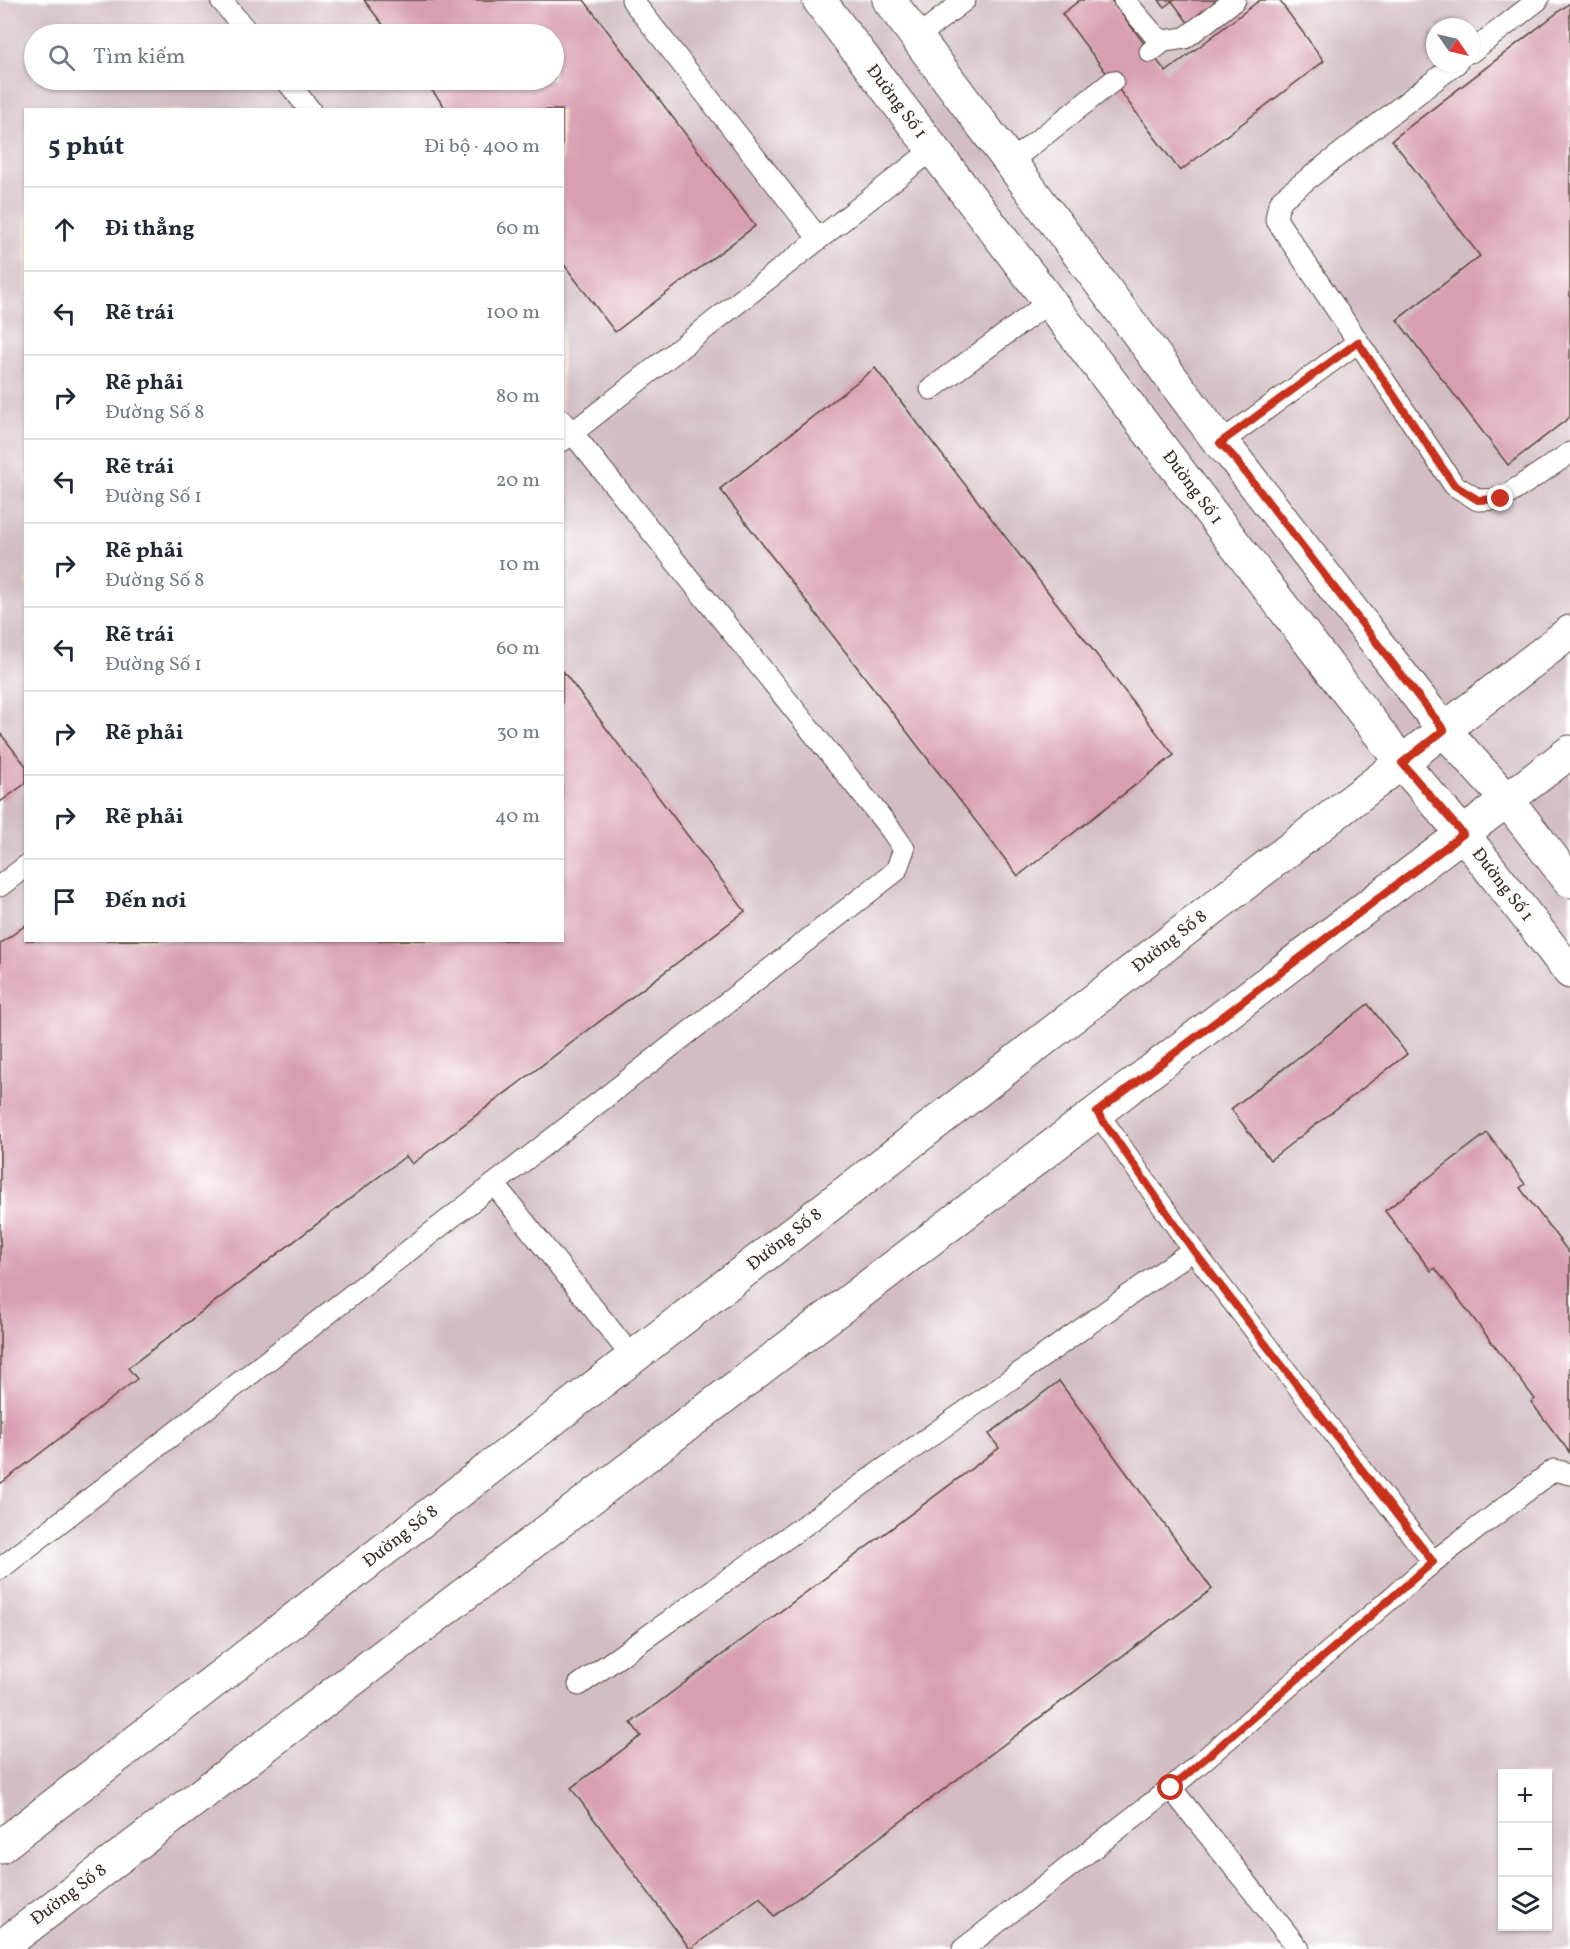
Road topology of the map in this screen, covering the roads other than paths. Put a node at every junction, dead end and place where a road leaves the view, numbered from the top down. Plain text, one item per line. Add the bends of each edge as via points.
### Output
1 (221, 0) edge
2 (632, 0) edge
3 (819, 0) edge
4 (889, 0) edge
5 (965, 0) edge
6 (1124, 0) edge
7 (1235, 0) edge
8 (1538, 0) edge
9 (241, 24) edge
10 (917, 37) junction
11 (1480, 45) edge
12 (1445, 72) edge
13 (1113, 81) dead end
14 (294, 90) edge
15 (308, 108) edge
16 (932, 150) junction
17 (1010, 162) junction
18 (819, 239) junction
19 (1049, 302) junction
20 (1358, 342) junction
21 (931, 389) dead end
22 (566, 431) edge
23 (1220, 443) junction
24 (1570, 453) edge
25 (1570, 632) edge
26 (1444, 730) junction
27 (1570, 752) edge
28 (1402, 763) junction
29 (1507, 800) junction
30 (1463, 834) junction
31 (24, 868) edge
32 (1570, 880) edge
33 (0, 886) edge
34 (1570, 972) edge
35 (1097, 1112) junction
36 (494, 1184) junction
37 (1193, 1250) junction
38 (633, 1358) junction
39 (1570, 1474) edge
40 (1433, 1562) junction
41 (0, 1569) edge
42 (579, 1685) dead end
43 (1171, 1788) junction
44 (0, 1847) edge
45 (0, 1948) edge
46 (963, 1949) edge
47 (1299, 1949) edge

1 - 9 lane
2 - 18 lane
3 - 16 street, Đường Số 1
4 - 10 street
5 - 10 lane
6 - 7 lane via 1155,36 1157,46 1185,38
8 - 11 lane
10 - 17 street
12 - 20 lane via 1282,199 1278,208 1276,219
13 - 17 lane
14 - 15 lane
16 - 18 lane
16 - 19 street, Đường Số 1
17 - 23 street
18 - 22 lane
19 - 21 lane
19 - 28 street, Đường Số 1
20 - 23 lane
20 - 24 lane via 1454,485 1478,500 1501,499
22 - 36 lane via 904,849 896,871
23 - 26 street
25 - 26 street, Đường Số 8
26 - 28 street, Đường Số 8
26 - 29 street
27 - 29 street, Đường Số 8
28 - 30 street, Đường Số 1
28 - 38 street, Đường Số 8
29 - 30 street, Đường Số 8
29 - 32 street
30 - 34 street, Đường Số 1
30 - 35 street, Đường Số 8
31 - 33 lane
35 - 37 lane
35 - 45 street, Đường Số 8
36 - 38 lane
36 - 41 lane
37 - 40 lane
37 - 42 lane
38 - 44 street, Đường Số 8
39 - 40 lane via 1554,1470
40 - 43 lane
43 - 46 lane
43 - 47 lane

